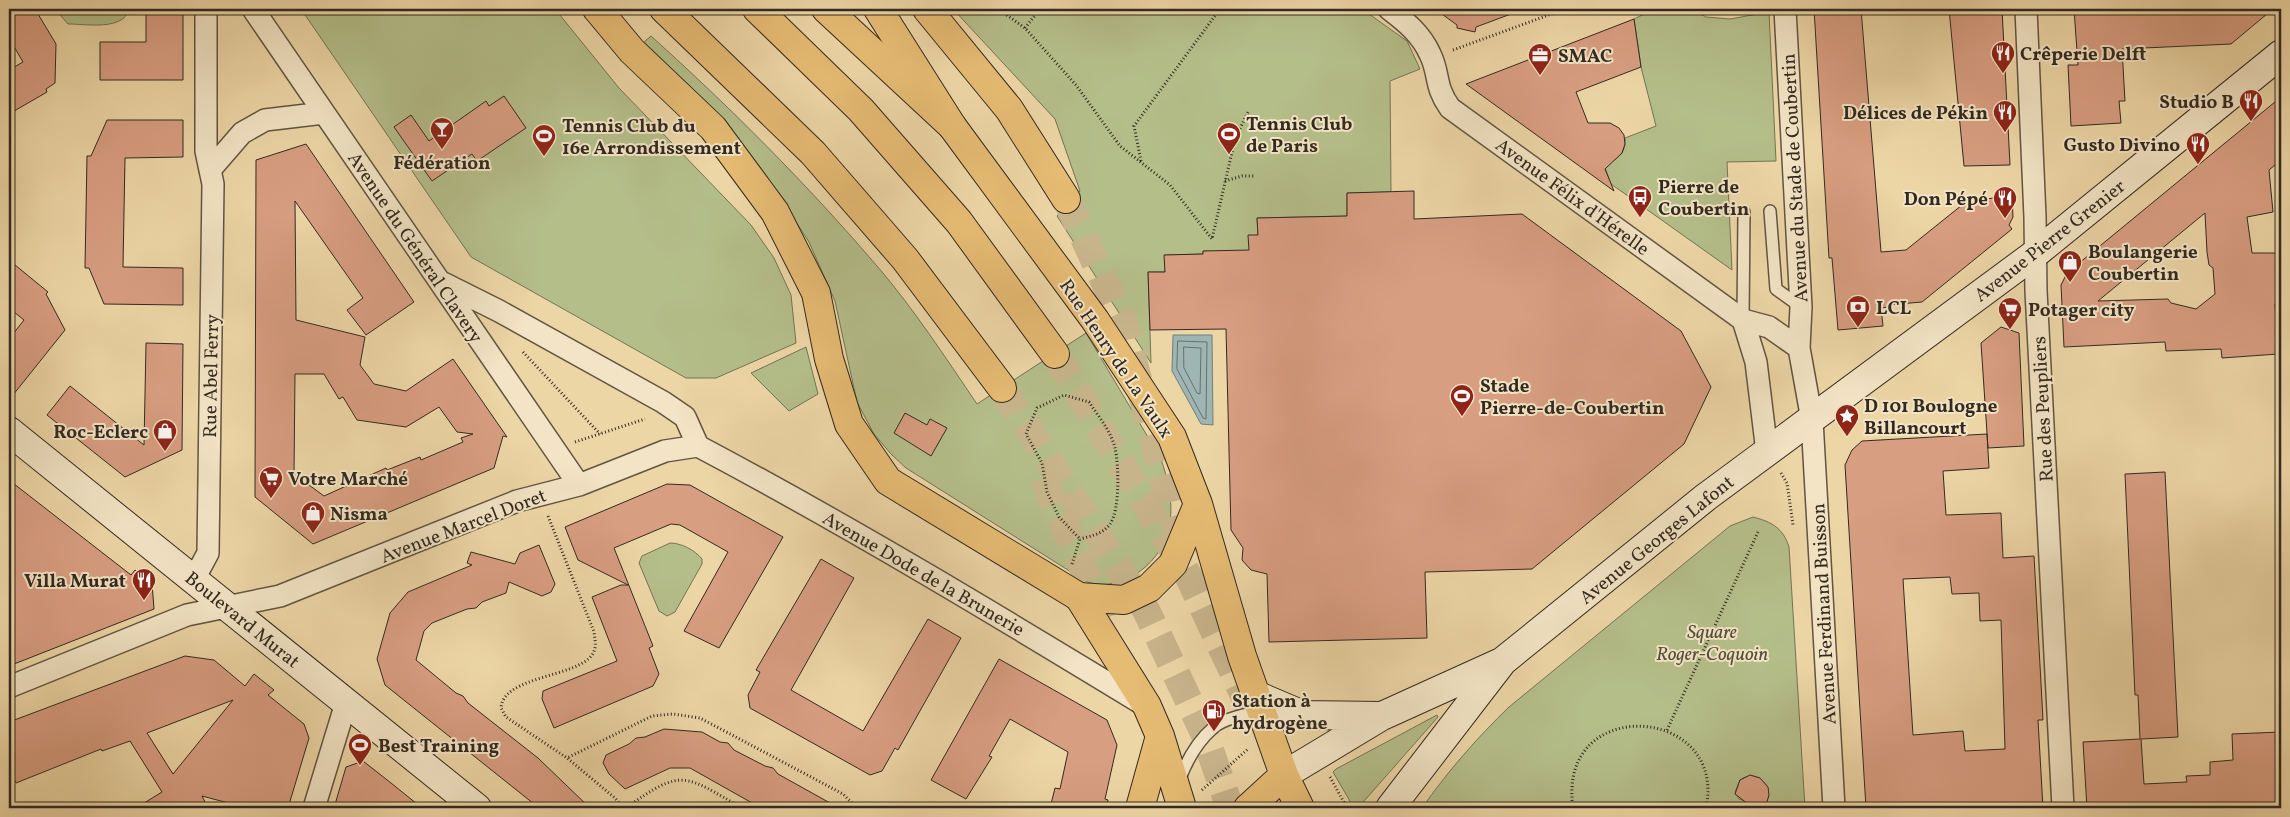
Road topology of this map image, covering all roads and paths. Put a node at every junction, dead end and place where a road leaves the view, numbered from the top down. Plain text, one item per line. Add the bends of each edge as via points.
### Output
1 (206, 9) edge
2 (253, 9) edge
3 (596, 9) edge
4 (664, 9) edge
5 (757, 9) edge
6 (826, 9) edge
7 (878, 9) edge
8 (927, 9) edge
9 (998, 9) edge
10 (1040, 9) edge
11 (1220, 9) edge
12 (1389, 9) edge
13 (1565, 9) edge
14 (1785, 9) edge
15 (2026, 9) edge
16 (1025, 28) junction
17 (1431, 54) junction
18 (2281, 54) edge
19 (1248, 112) dead end
20 (324, 113) junction
21 (952, 126) junction
22 (1141, 162) junction
23 (210, 170) junction
24 (1254, 176) dead end
25 (1224, 182) junction
26 (1066, 199) tunnel mouth
27 (1770, 211) dead end
28 (1744, 212) dead end
29 (2036, 253) junction
30 (440, 282) junction
31 (1801, 307) junction
32 (1743, 320) junction
33 (1800, 348) junction
34 (522, 351) dead end
35 (1055, 354) tunnel mouth
36 (1002, 388) tunnel mouth
37 (648, 418) dead end
38 (1812, 420) junction
39 (9, 431) edge
40 (600, 434) junction
41 (568, 444) dead end
42 (698, 446) junction
43 (1767, 452) junction
44 (579, 485) junction
45 (1198, 504) junction
46 (554, 531) dead end
47 (1758, 532) dead end
48 (1080, 539) junction
49 (1071, 567) dead end
50 (194, 579) junction
51 (1080, 597) junction
52 (230, 607) junction
53 (1503, 661) junction
54 (9, 687) edge
55 (346, 703) junction
56 (1259, 704) junction
57 (1147, 706) junction
58 (1382, 716) junction
59 (1667, 730) junction
60 (1160, 736) junction
61 (1251, 747) dead end
62 (567, 758) junction
63 (1326, 770) dead end
64 (1284, 775) junction
65 (1185, 798) edge
66 (314, 808) edge
67 (477, 808) edge
68 (625, 808) edge
69 (742, 808) edge
70 (857, 808) edge
71 (1140, 808) edge
72 (1248, 808) edge
73 (1300, 808) edge
74 (1346, 808) edge
75 (1390, 808) edge
76 (1573, 808) edge
77 (1706, 808) edge
78 (1834, 808) edge
79 (2063, 808) edge

1 - 23 street, Rue Abel Ferry via 206,151
2 - 20 street, Avenue du Général Clavery
3 - 51 main road via 632,51 713,128 775,212 816,293 829,359 849,424 888,480
4 - 36 main road via 813,153 904,258
5 - 35 main road via 861,110 959,222
6 - 21 main road
7 - 21 main road, Rue Henry de La Vaulx
8 - 26 main road via 1009,109
9 - 16 path
10 - 16 path
11 - 22 path via 1134,126
12 - 17 street, Avenue Félix d'Hérelle via 1413,27
13 - 17 path via 1463,48
14 - 31 street, Avenue du Stade de Coubertin
15 - 29 street, Rue des Peupliers
16 - 22 path via 1076,85 1120,146
17 - 32 street, Avenue Félix d'Hérelle via 1441,95 1450,108
18 - 29 main road, Avenue Pierre Grenier
19 - 25 path via 1235,139
20 - 23 street via 265,120 242,133
20 - 30 street, Avenue du Général Clavery
21 - 45 main road, Rue Henry de La Vaulx via 1095,320 1172,437
22 - 25 path via 1170,185 1212,239
23 - 50 street, Rue Abel Ferry via 213,184 208,553
24 - 25 path
27 - 31 lane via 1776,289
28 - 32 lane
29 - 38 main road, Avenue Pierre Grenier
29 - 79 street, Rue des Peupliers
30 - 42 street via 663,402 685,417
30 - 44 street, Avenue du Général Clavery
31 - 33 street, Avenue du Stade de Coubertin
32 - 33 street, Avenue Félix d'Hérelle via 1769,327
32 - 43 street via 1756,362
33 - 38 street
34 - 40 path
37 - 40 path
38 - 43 main road, Avenue Georges Lafont
38 - 78 street, Avenue Ferdinand Buisson
39 - 50 main road, Boulevard Murat
40 - 41 path
42 - 44 street, Avenue Marcel Doret via 665,451
42 - 57 street, Avenue Dode de la Brunerie via 964,594
43 - 53 main road, Avenue Georges Lafont via 1706,497
44 - 52 street, Avenue Marcel Doret via 517,500 280,596
45 - 51 main road via 1173,564 1149,588 1124,600
45 - 56 main road, Rue Henry de La Vaulx
46 - 62 path via 594,632 595,647 586,661 528,682 506,696 501,708 506,717
47 - 59 path
48 - 48 path via 1059,517 1047,492 1042,464 1026,434 1037,408 1064,395 1089,402 1115,448 1117,482 1110,524 1099,534
48 - 49 path
50 - 52 main road, Boulevard Murat
51 - 57 main road
52 - 54 street, Avenue Marcel Doret via 186,615
52 - 55 main road, Boulevard Murat
53 - 58 main road, Avenue Georges Lafont
53 - 75 main road, Avenue Georges Lafont
55 - 66 street
55 - 67 main road, Boulevard Murat
56 - 58 main road via 1303,715
56 - 64 main road, Rue Henry de La Vaulx
56 - 65 lane via 1248,713 1210,722 1186,764
57 - 60 main road
58 - 64 main road, Avenue Georges Lafont
59 - 76 path via 1634,725 1617,728 1602,736 1579,761 1573,776
59 - 77 path via 1691,749 1700,762 1708,791
60 - 65 main road
60 - 71 main road
61 - 65 path
62 - 68 path
62 - 70 path via 652,716 673,714 700,718 843,794
63 - 74 path
64 - 72 main road, Avenue Georges Lafont
64 - 73 main road, Rue Henry de La Vaulx
68 - 69 path via 657,786 684,779

